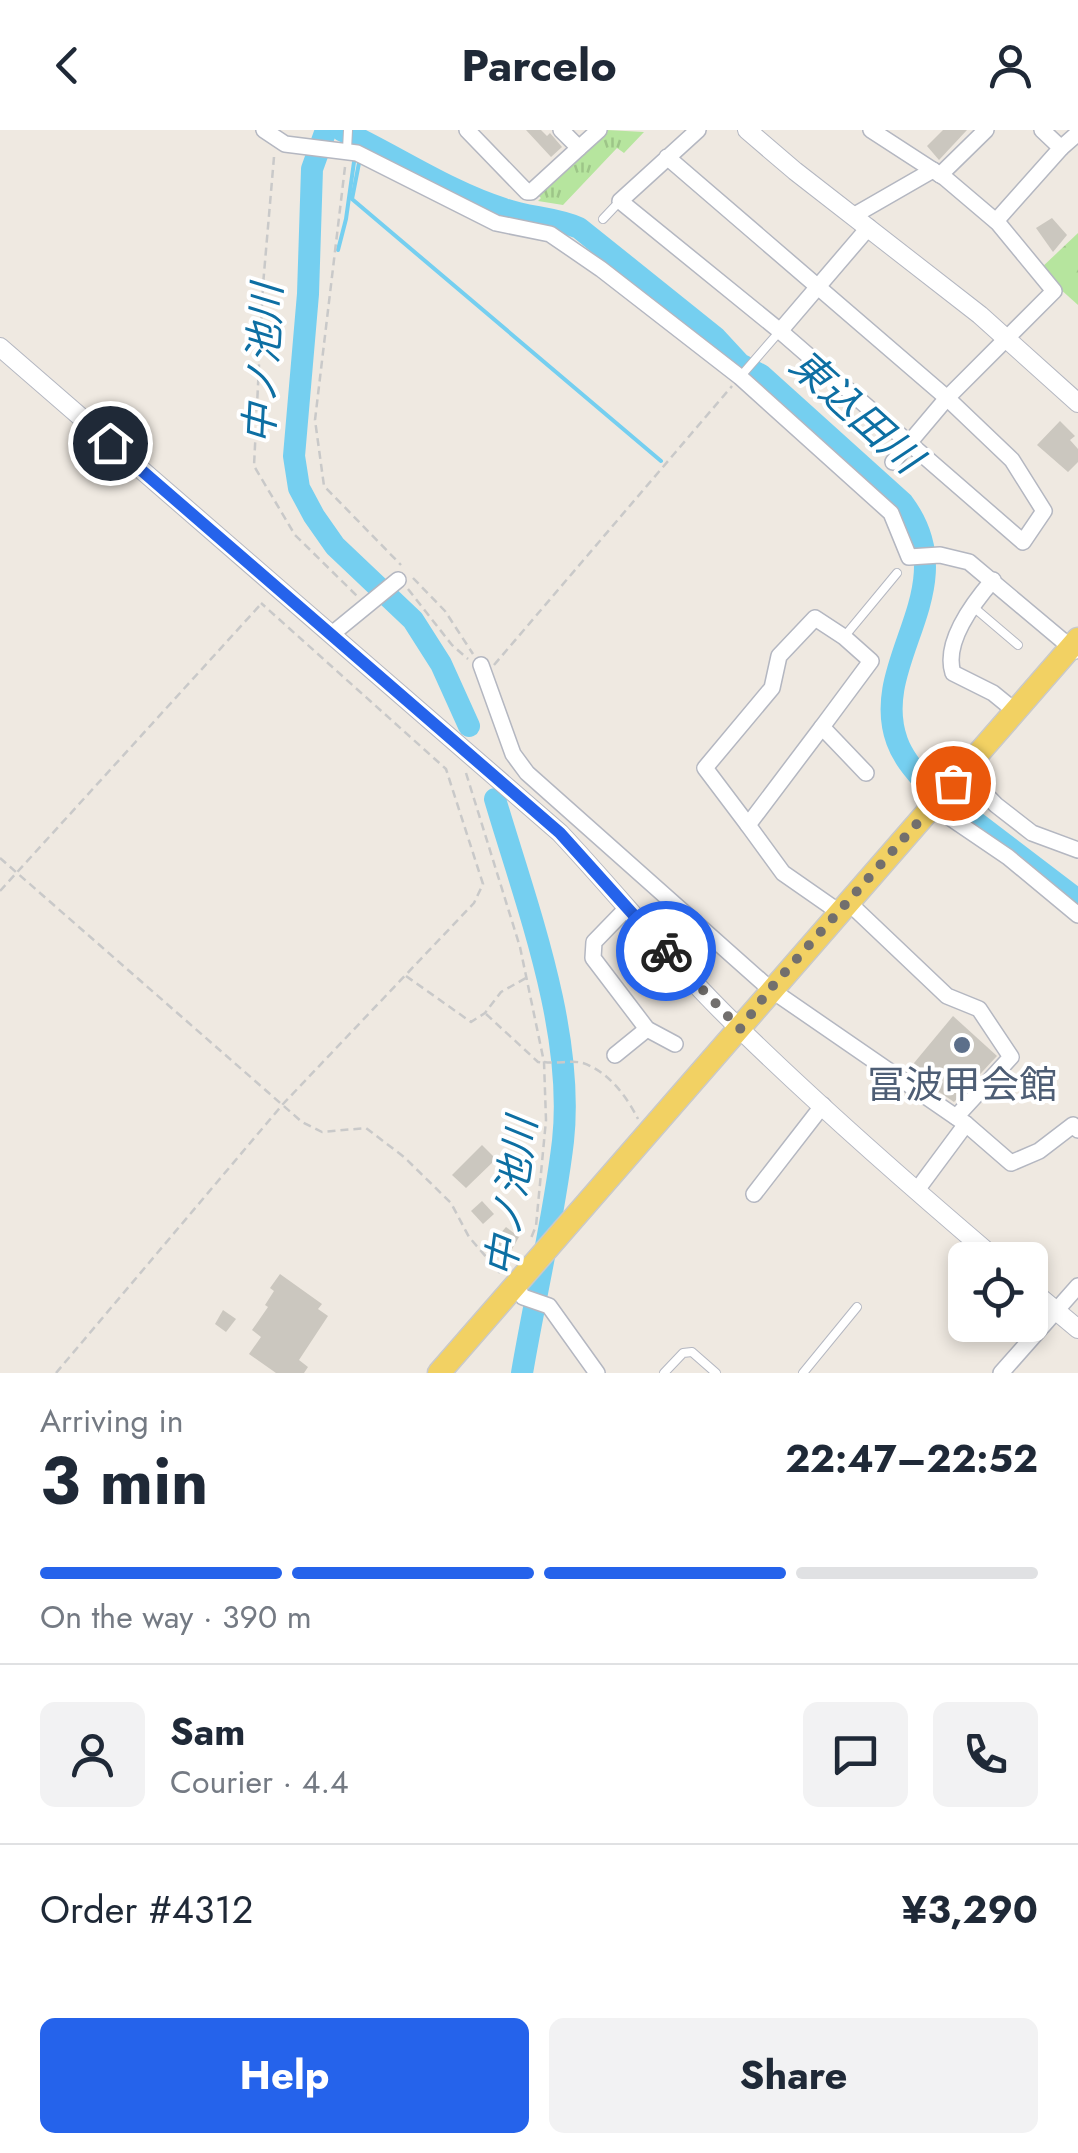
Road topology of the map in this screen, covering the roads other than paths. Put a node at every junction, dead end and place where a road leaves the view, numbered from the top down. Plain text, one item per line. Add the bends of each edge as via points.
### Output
1 (467, 130) edge
2 (562, 130) edge
3 (598, 130) edge
4 (698, 130) edge
5 (747, 130) edge
6 (871, 130) edge
7 (986, 130) edge
8 (1042, 130) edge
9 (1078, 133) edge
10 (276, 136) edge
11 (346, 142) edge
12 (578, 148) junction
13 (1061, 148) junction
14 (667, 157) junction
15 (937, 173) junction
16 (620, 201) junction
17 (852, 216) junction
18 (603, 219) dead end
19 (996, 221) junction
20 (869, 227) junction
21 (821, 286) junction
22 (780, 331) junction
23 (1007, 340) junction
24 (0, 347) edge
25 (741, 376) junction
26 (947, 398) junction
27 (1078, 403) edge
28 (909, 443) junction
29 (893, 462) dead end
30 (897, 573) dead end
31 (398, 580) road end
32 (993, 580) junction
33 (971, 605) junction
34 (332, 634) junction
35 (844, 637) junction
36 (1018, 645) dead end
37 (1075, 647) edge
38 (481, 665) road end
39 (1015, 712) junction
40 (822, 727) junction
41 (866, 773) dead end
42 (958, 777) junction
43 (934, 804) junction
44 (748, 825) junction
45 (1078, 850) edge
46 (844, 907) junction
47 (626, 910) junction
48 (1078, 916) edge
49 (770, 989) junction
50 (647, 1028) junction
51 (740, 1029) junction
52 (675, 1044) dead end
53 (615, 1055) dead end
54 (823, 1105) junction
55 (961, 1121) junction
56 (1078, 1130) edge
57 (917, 1190) junction
58 (754, 1194) dead end
59 (976, 1242) edge
60 (1078, 1286) edge
61 (521, 1287) junction
62 (1048, 1304) edge
63 (857, 1306) dead end
64 (1056, 1311) junction
65 (1078, 1329) edge
66 (439, 1373) edge
67 (597, 1373) edge
68 (664, 1373) edge
69 (716, 1373) edge
70 (803, 1373) edge
71 (1001, 1373) edge

1 - 12 street via 526,192
2 - 12 street
3 - 12 street
4 - 14 street
5 - 17 street
6 - 15 street
7 - 15 street
8 - 13 street
9 - 13 street
10 - 11 street
11 - 25 street via 496,223 550,234
13 - 19 street
14 - 16 street
14 - 21 street
15 - 17 street
15 - 19 street
16 - 18 lane
16 - 22 street
17 - 20 street
19 - 23 street via 1054,291
20 - 21 street
20 - 23 street
21 - 22 street
21 - 26 street
22 - 25 lane
22 - 28 street
23 - 26 street
23 - 27 street
24 - 34 street
25 - 32 street via 891,513 910,557 969,562
26 - 28 street
26 - 28 street via 1012,460 1044,511 1035,528 1023,542
28 - 29 street
30 - 35 lane
31 - 34 street
32 - 33 street
32 - 37 street
33 - 36 lane
33 - 39 street via 950,662 953,673
34 - 47 street via 560,833
35 - 40 street via 871,661
35 - 44 street via 815,618 779,656 772,688 706,768
37 - 39 main road
38 - 49 street via 513,754 527,774
39 - 42 main road
40 - 41 street
40 - 44 street
42 - 43 main road
42 - 45 street via 1032,833
43 - 46 main road
43 - 48 street
44 - 46 street via 783,872
46 - 49 main road
46 - 55 street via 947,996 979,1009 1010,1057
47 - 50 street via 594,942 593,958
47 - 51 street
49 - 51 main road
49 - 55 street
50 - 52 street
50 - 53 street
51 - 54 street
51 - 61 main road
54 - 57 street
54 - 58 street
55 - 56 street via 1011,1164 1072,1125
55 - 57 street
57 - 59 street
60 - 64 street
61 - 66 main road
61 - 67 street via 548,1306
62 - 64 street
63 - 70 lane
64 - 65 street
64 - 71 street
68 - 69 lane via 683,1352

